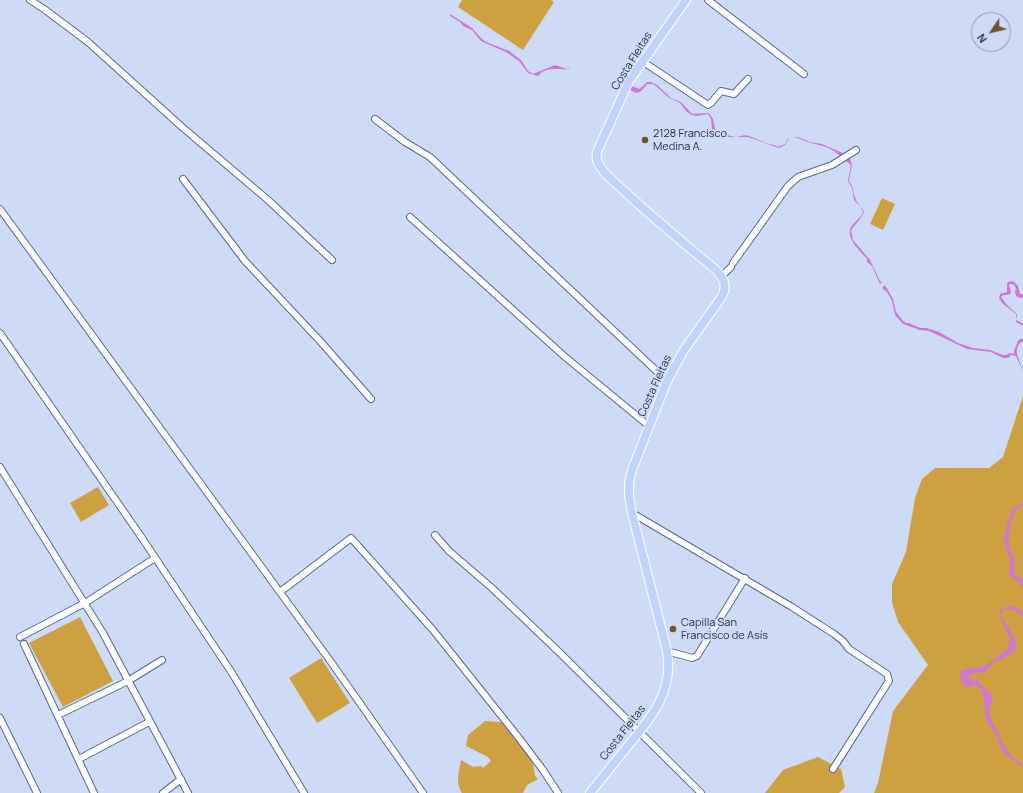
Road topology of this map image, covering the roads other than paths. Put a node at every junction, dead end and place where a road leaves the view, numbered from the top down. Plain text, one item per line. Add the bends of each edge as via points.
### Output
1 (30, 0) edge
2 (686, 0) edge
3 (708, 0) edge
4 (642, 62) junction
5 (804, 74) dead end
6 (748, 78) dead end
7 (375, 119) dead end
8 (856, 150) dead end
9 (183, 180) dead end
10 (0, 209) edge
11 (410, 217) dead end
12 (332, 260) dead end
13 (722, 276) junction
14 (0, 333) edge
15 (667, 381) junction
16 (371, 399) dead end
17 (649, 426) junction
18 (0, 467) edge
19 (632, 513) junction
20 (435, 535) dead end
21 (155, 558) junction
22 (745, 578) junction
23 (280, 592) junction
24 (85, 603) junction
25 (20, 637) dead end
26 (24, 644) dead end
27 (667, 651) junction
28 (162, 660) dead end
29 (128, 681) junction
30 (58, 715) junction
31 (0, 718) edge
32 (150, 722) junction
33 (639, 732) junction
34 (79, 759) junction
35 (833, 769) dead end
36 (181, 779) junction
37 (37, 793) edge
38 (94, 793) edge
39 (162, 793) edge
40 (188, 793) edge
41 (304, 793) edge
42 (423, 793) edge
43 (558, 793) edge
44 (590, 793) edge
45 (701, 793) edge

1 - 12 street via 88,42 268,200
2 - 4 main road, Costa Fleitas
3 - 5 street
4 - 6 street via 709,105 721,91 734,94
4 - 13 main road, Costa Fleitas via 629,82 600,145 597,153 598,164 641,206
7 - 15 street via 430,157
8 - 13 street via 832,165 798,177 788,186
9 - 16 street via 245,260
10 - 23 street
11 - 17 street via 564,356
13 - 15 main road, Costa Fleitas via 724,294 684,350
14 - 21 street
15 - 17 main road, Costa Fleitas
17 - 19 main road, Costa Fleitas via 629,481
18 - 24 street
19 - 22 street
19 - 27 main road, Costa Fleitas
20 - 33 street
21 - 24 street
21 - 41 street via 232,673
22 - 27 street via 697,656 692,658
22 - 35 street via 834,634 849,649 887,674 887,684
23 - 42 street
23 - 43 street via 351,538 433,630 519,738
24 - 25 street
24 - 29 street
26 - 30 street
27 - 33 main road, Costa Fleitas via 669,671 666,686 656,710
28 - 29 street
29 - 30 street
29 - 32 street
30 - 34 street
31 - 37 street
32 - 34 street
32 - 36 street
33 - 44 main road, Costa Fleitas
33 - 45 street
34 - 38 street
36 - 39 street
36 - 40 street

